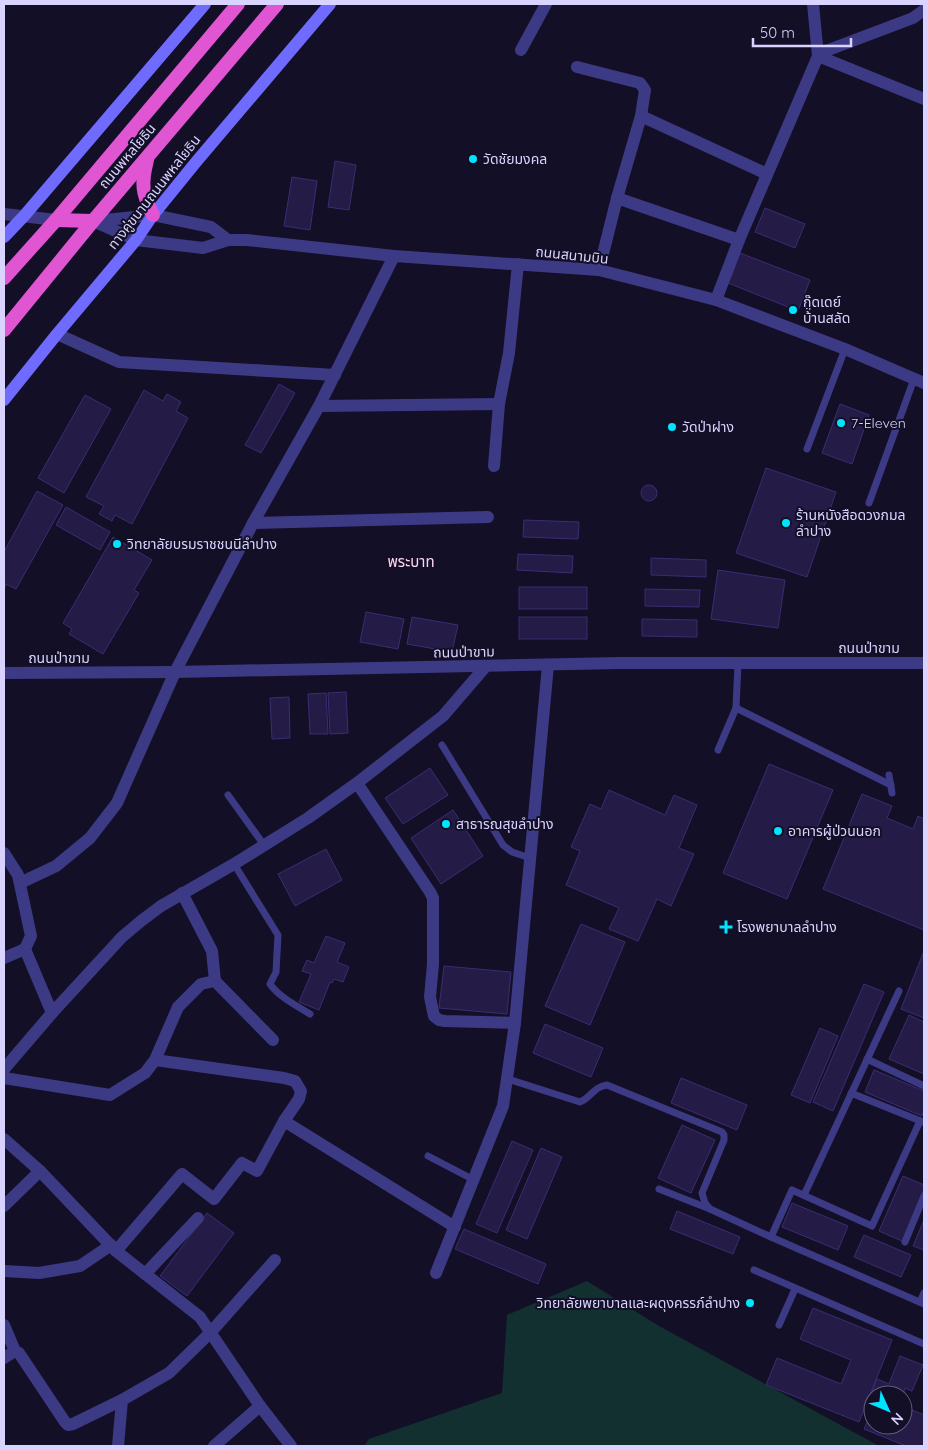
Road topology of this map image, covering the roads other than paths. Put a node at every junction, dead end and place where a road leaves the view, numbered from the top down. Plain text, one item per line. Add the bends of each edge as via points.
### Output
1 (205, 4) edge
2 (238, 4) edge
3 (277, 4) edge
4 (330, 4) edge
5 (546, 4) edge
6 (813, 4) edge
7 (924, 10) edge
8 (521, 50) dead end
9 (818, 56) junction
10 (577, 67) dead end
11 (924, 100) edge
12 (641, 116) junction
13 (148, 157) junction
14 (767, 174) junction
15 (617, 198) junction
16 (4, 214) edge
17 (153, 215) junction
18 (24, 216) junction
19 (56, 220) junction
20 (93, 221) junction
21 (4, 237) edge
22 (136, 240) junction
23 (228, 240) junction
24 (739, 240) junction
25 (394, 256) junction
26 (518, 264) junction
27 (599, 270) junction
28 (4, 278) edge
29 (716, 300) junction
30 (4, 330) edge
31 (56, 334) junction
32 (845, 349) junction
33 (335, 375) junction
34 (919, 381) edge
35 (4, 400) edge
36 (499, 404) junction
37 (319, 406) junction
38 (807, 449) dead end
39 (494, 466) dead end
40 (869, 503) dead end
41 (488, 517) dead end
42 (253, 523) junction
43 (738, 663) junction
44 (924, 663) edge
45 (548, 665) junction
46 (486, 666) junction
47 (175, 672) junction
48 (4, 673) edge
49 (736, 708) junction
50 (442, 744) dead end
51 (718, 750) dead end
52 (889, 775) dead end
53 (357, 782) junction
54 (228, 795) dead end
55 (264, 845) junction
56 (4, 853) edge
57 (530, 858) junction
58 (234, 864) junction
59 (20, 883) junction
60 (182, 893) junction
61 (25, 949) junction
62 (4, 958) edge
63 (215, 981) junction
64 (899, 991) dead end
65 (52, 1013) junction
66 (310, 1014) dead end
67 (515, 1023) junction
68 (274, 1040) dead end
69 (867, 1059) junction
70 (155, 1060) junction
71 (4, 1069) edge
72 (4, 1078) edge
73 (508, 1079) junction
74 (924, 1086) edge
75 (851, 1094) junction
76 (284, 1121) junction
77 (922, 1122) edge
78 (4, 1139) edge
79 (428, 1156) dead end
80 (40, 1171) junction
81 (474, 1180) junction
82 (659, 1189) dead end
83 (804, 1195) junction
84 (924, 1196) edge
85 (4, 1206) edge
86 (710, 1208) junction
87 (198, 1218) dead end
88 (455, 1227) junction
89 (771, 1237) junction
90 (905, 1242) dead end
91 (114, 1248) junction
92 (275, 1260) dead end
93 (754, 1270) dead end
94 (4, 1271) edge
95 (436, 1273) dead end
96 (145, 1274) junction
97 (795, 1289) junction
98 (924, 1293) edge
99 (922, 1303) edge
100 (4, 1325) edge
101 (779, 1325) dead end
102 (210, 1333) junction
103 (924, 1344) edge
104 (15, 1351) junction
105 (4, 1358) edge
106 (122, 1400) junction
107 (260, 1406) junction
108 (118, 1446) edge
109 (214, 1446) edge
110 (291, 1446) edge

1 - 18 main road
2 - 19 highway, ถนนพหลโยธิน
3 - 13 highway, ถนนพหลโยธิน
4 - 17 main road, ทางคู่ขนานถนนพหลโยธิน
5 - 8 street
6 - 9 street
7 - 9 street via 914,18
9 - 11 street
9 - 14 street
10 - 12 street via 640,83 645,90
12 - 14 street
12 - 15 street
13 - 17 highway via 142,182
13 - 20 highway, ถนนพหลโยธิน
14 - 24 street
15 - 24 street
15 - 27 street
16 - 18 street
17 - 20 street
17 - 22 main road, ทางคู่ขนานถนนพหลโยธิน
17 - 23 street via 211,227
18 - 19 street
18 - 21 main road
19 - 20 highway
19 - 28 highway, ถนนพหลโยธิน
20 - 22 street, ถนนสนามบิน
20 - 30 highway, ถนนพหลโยธิน
22 - 23 street, ถนนสนามบิน via 203,248
22 - 31 main road, ทางคู่ขนานถนนพหลโยธิน
23 - 25 street, ถนนสนามบิน
24 - 29 street
25 - 26 street, ถนนสนามบิน
25 - 33 street
26 - 27 street, ถนนสนามบิน
26 - 36 street via 509,353
27 - 29 street, ถนนสนามบิน
29 - 32 street, ถนนสนามบิน
31 - 33 street via 120,362
31 - 35 main road, ทางคู่ขนานถนนพหลโยธิน
32 - 34 street, ถนนสนามบิน
32 - 38 lane
33 - 37 street
34 - 40 lane
36 - 37 street
36 - 39 street
37 - 42 street
41 - 42 street
42 - 47 street
43 - 44 street, ถนนป่าขาม
43 - 45 street, ถนนป่าขาม
43 - 49 lane
45 - 46 street, ถนนป่าขาม
45 - 57 street
46 - 47 street, ถนนป่าขาม
46 - 53 street via 443,716
47 - 48 street, ถนนป่าขาม
47 - 59 street via 117,803 98,830 56,866
49 - 51 lane
49 - 52 lane via 891,789
50 - 57 lane via 503,845
53 - 55 street
53 - 67 street via 433,898 430,997 434,1016 446,1021
54 - 55 lane
55 - 58 street
56 - 59 street
57 - 67 street
58 - 60 street
58 - 66 lane via 278,935 276,972 270,984
59 - 61 street via 31,936
60 - 63 street via 212,951
60 - 65 street via 122,937
61 - 62 street
61 - 65 street
63 - 68 street
63 - 70 street via 201,984 178,1007
64 - 69 lane
65 - 71 street
67 - 73 street
69 - 74 lane
69 - 75 lane
70 - 72 street via 145,1073 110,1094
70 - 76 street via 295,1081 301,1091 299,1099
73 - 81 street via 503,1106
73 - 86 lane via 580,1102 599,1086 607,1085 722,1132 724,1140 702,1193
75 - 77 lane
75 - 83 lane
76 - 88 street
76 - 91 street via 257,1170 242,1163 214,1199 182,1174
77 - 83 lane via 872,1226
78 - 80 street
79 - 81 lane
80 - 85 street
80 - 91 street
81 - 88 street
82 - 86 lane
83 - 89 lane via 792,1190
84 - 90 lane
86 - 89 lane
87 - 96 street
88 - 95 street
89 - 99 lane
91 - 94 street via 80,1266 39,1273
91 - 96 street
92 - 102 street
93 - 97 lane
96 - 102 street via 200,1317
97 - 101 lane
97 - 103 lane
98 - 99 lane
100 - 104 street
102 - 106 street via 169,1373
102 - 107 street
104 - 105 street
104 - 106 street via 19,1352 68,1425
106 - 108 street
107 - 109 street
107 - 110 street

